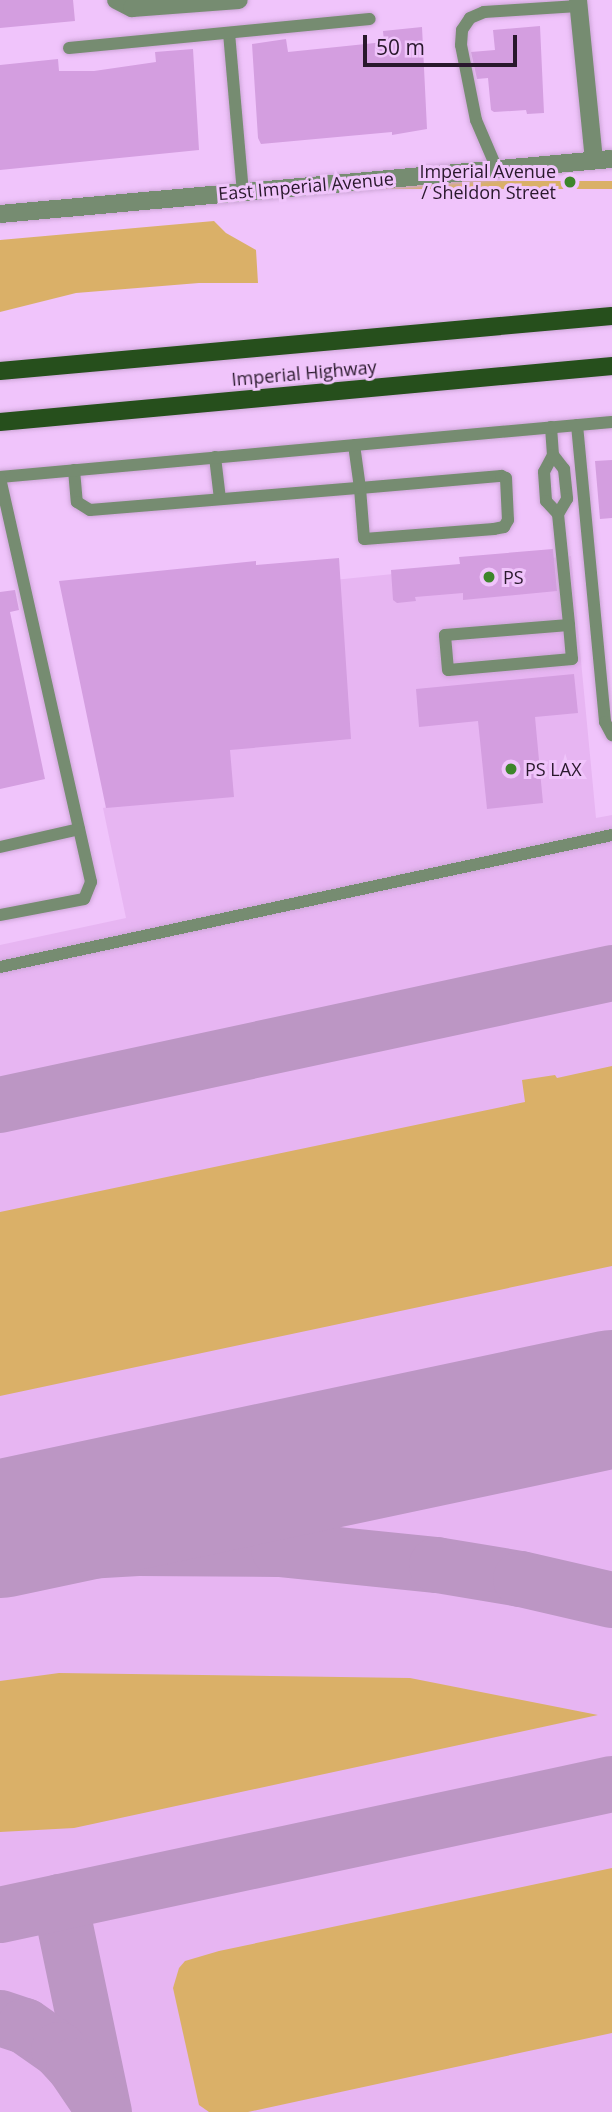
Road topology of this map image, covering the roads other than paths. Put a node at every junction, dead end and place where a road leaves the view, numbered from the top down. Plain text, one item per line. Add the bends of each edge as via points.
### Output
1 (116, 0) edge
2 (239, 0) edge
3 (578, 3) edge
4 (370, 19) dead end
5 (229, 33) junction
6 (69, 48) dead end
7 (603, 160) edge
8 (496, 169) junction
9 (243, 191) junction
10 (0, 214) edge
11 (612, 316) edge
12 (612, 366) edge
13 (0, 371) edge
14 (0, 422) edge
15 (612, 422) edge
16 (577, 425) junction
17 (551, 427) junction
18 (354, 445) junction
19 (553, 455) junction
20 (215, 457) junction
21 (74, 470) junction
22 (0, 478) edge
23 (360, 488) junction
24 (220, 499) junction
25 (558, 514) junction
26 (7, 538) edge
27 (569, 625) junction
28 (612, 735) edge
29 (79, 830) junction
30 (612, 835) edge
31 (0, 847) edge
32 (0, 915) edge
33 (0, 967) edge

1 - 2 street via 132,8
3 - 7 street
3 - 8 lane via 485,12 470,18 462,30 476,120
4 - 5 lane
5 - 6 lane
5 - 9 lane
7 - 8 street, East Imperial Avenue
8 - 9 street, East Imperial Avenue
9 - 10 street, East Imperial Avenue
11 - 13 main road, Imperial Highway
12 - 14 main road, Imperial Highway
15 - 16 lane
16 - 17 lane
16 - 28 lane via 605,722
17 - 18 lane
17 - 19 lane
18 - 20 lane
18 - 23 lane
19 - 25 lane via 544,472 547,501
19 - 25 lane via 564,469 567,499
20 - 21 lane
20 - 24 lane
21 - 22 lane
21 - 24 lane via 77,502 90,510
22 - 26 lane
23 - 23 lane via 364,540 494,529 504,527 508,520 506,478 501,476
23 - 24 lane
25 - 27 lane
26 - 29 lane
27 - 27 lane via 445,635 449,670 572,659
29 - 31 lane
29 - 32 lane via 91,882 84,899
30 - 33 lane

